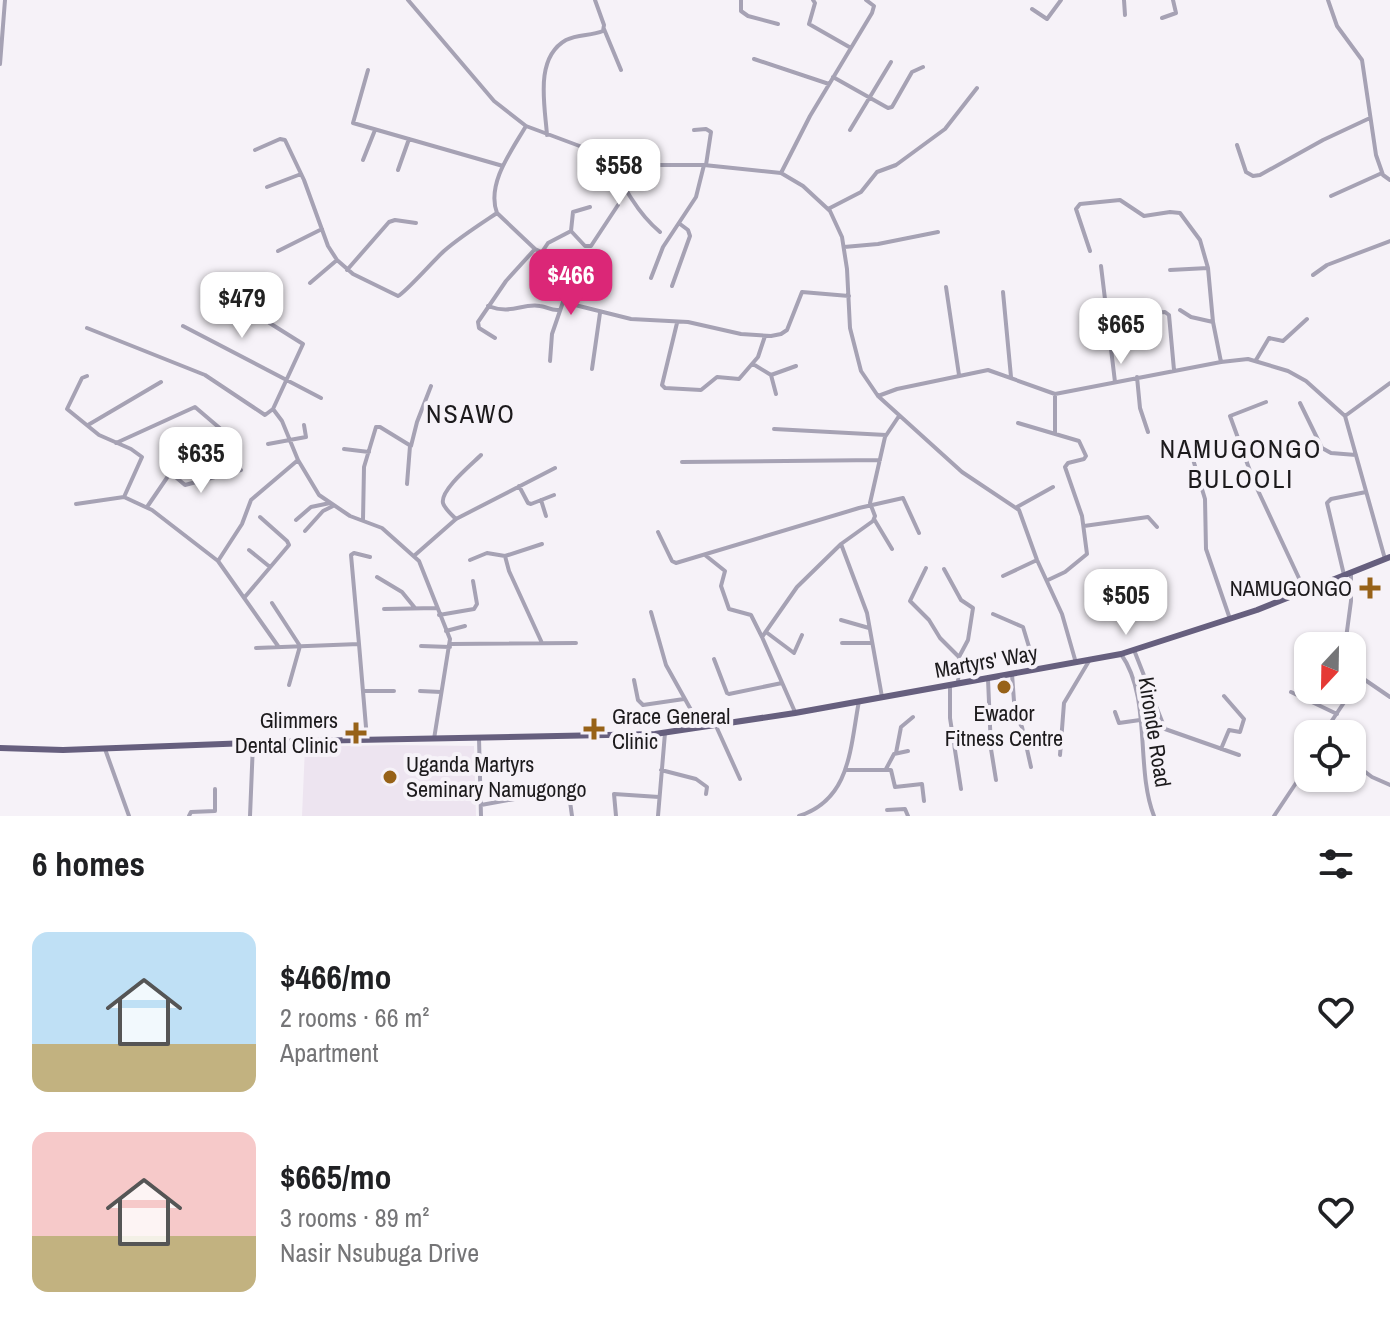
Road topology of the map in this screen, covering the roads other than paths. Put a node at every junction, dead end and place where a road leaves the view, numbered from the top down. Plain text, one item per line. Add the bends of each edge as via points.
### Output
1 (5, 0) edge
2 (408, 0) edge
3 (595, 0) edge
4 (741, 0) edge
5 (813, 0) edge
6 (866, 0) edge
7 (1061, 0) edge
8 (1124, 0) edge
9 (1173, 0) edge
10 (1328, 0) edge
11 (1032, 9) dead end
12 (1125, 15) dead end
13 (1162, 18) dead end
14 (778, 24) dead end
15 (604, 29) junction
16 (851, 48) junction
17 (754, 59) dead end
18 (891, 62) dead end
19 (0, 64) edge
20 (923, 67) dead end
21 (368, 70) dead end
22 (621, 70) dead end
23 (833, 77) junction
24 (829, 84) junction
25 (977, 88) dead end
26 (868, 98) junction
27 (1370, 118) junction
28 (526, 126) junction
29 (375, 130) junction
30 (694, 130) dead end
31 (850, 130) dead end
32 (547, 135) junction
33 (409, 139) junction
34 (1237, 145) dead end
35 (255, 150) dead end
36 (609, 157) junction
37 (363, 160) dead end
38 (705, 165) junction
39 (503, 166) junction
40 (398, 170) dead end
41 (781, 173) junction
42 (1382, 173) junction
43 (301, 174) junction
44 (1390, 180) edge
45 (267, 187) dead end
46 (1331, 196) dead end
47 (618, 205) dead end
48 (590, 207) dead end
49 (828, 209) junction
50 (497, 213) junction
51 (416, 223) dead end
52 (680, 223) junction
53 (322, 229) junction
54 (571, 231) junction
55 (660, 232) dead end
56 (938, 232) dead end
57 (1390, 241) edge
58 (844, 247) junction
59 (535, 249) junction
60 (278, 251) dead end
61 (1090, 251) dead end
62 (542, 252) junction
63 (337, 260) junction
64 (1101, 266) dead end
65 (1208, 268) junction
66 (347, 270) junction
67 (1170, 270) dead end
68 (1313, 275) dead end
69 (651, 278) dead end
70 (310, 283) dead end
71 (672, 286) dead end
72 (946, 287) dead end
73 (1003, 292) dead end
74 (212, 293) dead end
75 (849, 296) junction
76 (563, 302) junction
77 (488, 306) junction
78 (559, 310) junction
79 (1180, 310) dead end
80 (600, 313) junction
81 (1144, 314) dead end
82 (1307, 319) dead end
83 (1213, 322) junction
84 (677, 323) junction
85 (183, 326) dead end
86 (87, 328) dead end
87 (765, 336) junction
88 (495, 338) dead end
89 (1256, 360) junction
90 (550, 361) dead end
91 (1221, 362) junction
92 (753, 364) junction
93 (796, 366) dead end
94 (592, 369) dead end
95 (1174, 370) junction
96 (771, 375) junction
97 (959, 375) junction
98 (87, 376) dead end
99 (1011, 377) junction
100 (1137, 377) junction
101 (287, 380) junction
102 (161, 382) dead end
103 (1115, 382) junction
104 (1390, 383) edge
105 (431, 386) dead end
106 (776, 394) dead end
107 (1055, 394) junction
108 (878, 396) junction
109 (321, 398) dead end
110 (1266, 402) dead end
111 (1300, 403) dead end
112 (273, 409) junction
113 (899, 416) junction
114 (1345, 416) junction
115 (1018, 423) dead end
116 (88, 425) junction
117 (304, 425) dead end
118 (774, 429) dead end
119 (1148, 432) dead end
120 (1055, 434) junction
121 (886, 435) junction
122 (291, 440) junction
123 (116, 443) junction
124 (268, 444) dead end
125 (410, 446) junction
126 (344, 449) dead end
127 (233, 452) dead end
128 (369, 452) junction
129 (481, 455) dead end
130 (1356, 455) junction
131 (1192, 456) dead end
132 (298, 460) junction
133 (880, 460) junction
134 (682, 462) dead end
135 (180, 465) junction
136 (555, 468) dead end
137 (241, 470) dead end
138 (172, 474) junction
139 (407, 484) dead end
140 (519, 486) junction
141 (1053, 487) dead end
142 (1366, 492) junction
143 (554, 495) dead end
144 (124, 497) junction
145 (541, 500) junction
146 (76, 504) dead end
147 (331, 505) junction
148 (871, 506) junction
149 (147, 507) junction
150 (1017, 508) junction
151 (546, 516) dead end
152 (260, 517) dead end
153 (456, 519) junction
154 (874, 519) junction
155 (296, 520) dead end
156 (363, 520) junction
157 (1084, 526) junction
158 (1157, 527) dead end
159 (305, 531) dead end
160 (658, 532) dead end
161 (919, 533) dead end
162 (542, 544) dead end
163 (841, 544) junction
164 (892, 549) dead end
165 (249, 550) dead end
166 (415, 555) junction
167 (705, 555) junction
168 (505, 556) junction
169 (370, 557) dead end
170 (1388, 558) edge
171 (470, 560) dead end
172 (1037, 560) junction
173 (218, 561) junction
174 (270, 567) junction
175 (926, 568) dead end
176 (944, 569) dead end
177 (1348, 573) junction
178 (1003, 576) dead end
179 (377, 577) dead end
180 (1048, 580) junction
181 (473, 581) dead end
182 (1305, 591) junction
183 (244, 598) junction
184 (272, 603) dead end
185 (415, 608) junction
186 (437, 608) junction
187 (384, 609) dead end
188 (651, 612) dead end
189 (993, 614) dead end
190 (439, 615) junction
191 (1230, 619) junction
192 (841, 620) dead end
193 (465, 626) dead end
194 (869, 628) junction
195 (446, 631) junction
196 (1347, 632) edge
197 (764, 634) junction
198 (802, 635) dead end
199 (542, 643) junction
200 (576, 643) dead end
201 (842, 643) dead end
202 (871, 643) junction
203 (359, 644) junction
204 (451, 645) junction
205 (278, 646) junction
206 (300, 646) junction
207 (421, 646) dead end
208 (256, 648) dead end
209 (1134, 650) junction
210 (1121, 654) junction
211 (959, 657) junction
212 (714, 659) dead end
213 (1089, 661) junction
214 (1076, 663) junction
215 (1036, 670) junction
216 (1012, 674) junction
217 (988, 679) junction
218 (634, 680) dead end
219 (1366, 680) edge
220 (782, 683) junction
221 (289, 685) dead end
222 (954, 685) junction
223 (363, 691) junction
224 (394, 691) dead end
225 (420, 691) dead end
226 (441, 692) junction
227 (1291, 692) dead end
228 (1224, 696) dead end
229 (882, 697) junction
230 (1390, 697) edge
231 (684, 699) junction
232 (859, 701) junction
233 (1343, 704) edge
234 (1115, 712) dead end
235 (795, 713) junction
236 (1337, 714) junction
237 (913, 717) dead end
238 (1140, 720) junction
239 (1333, 720) edge
240 (716, 726) junction
241 (701, 728) junction
242 (665, 733) junction
243 (479, 738) junction
244 (367, 739) junction
245 (434, 739) junction
246 (253, 743) junction
247 (0, 748) edge
248 (105, 749) junction
249 (1221, 749) junction
250 (908, 751) dead end
251 (896, 753) junction
252 (1060, 755) dead end
253 (1239, 755) dead end
254 (1031, 767) dead end
255 (886, 769) junction
256 (661, 770) junction
257 (845, 770) junction
258 (1366, 772) edge
259 (740, 779) dead end
260 (996, 780) dead end
261 (1390, 785) edge
262 (1294, 786) edge
263 (215, 789) dead end
264 (961, 789) dead end
265 (706, 794) dead end
266 (659, 797) junction
267 (924, 801) dead end
268 (481, 805) junction
269 (887, 810) dead end
270 (129, 816) edge
271 (189, 816) edge
272 (250, 816) edge
273 (481, 816) edge
274 (572, 816) edge
275 (616, 816) edge
276 (658, 816) edge
277 (799, 816) edge
278 (908, 816) edge
279 (1154, 816) edge
280 (1274, 816) edge

1 - 19 street
2 - 28 street via 494,101
3 - 15 street
4 - 14 street via 746,15
5 - 16 street via 809,24
6 - 16 street via 874,8
7 - 11 street via 1047,19
8 - 12 street
9 - 13 street via 1176,13
10 - 27 street via 1337,26 1362,60
15 - 22 street
15 - 32 street via 568,39 550,60 543,86
16 - 23 street
17 - 24 street
18 - 26 street
20 - 26 street via 912,72 890,108
21 - 29 street via 352,121
23 - 24 street
23 - 26 street
24 - 41 street
25 - 49 street via 945,129 896,165 877,172 861,192
26 - 31 street
27 - 34 street via 1260,175 1246,172
27 - 42 street
28 - 32 street
28 - 39 street
29 - 33 street
29 - 37 street
30 - 38 street via 711,131
32 - 36 street
33 - 39 street
33 - 40 street
35 - 43 street via 284,139
36 - 38 street via 638,165
36 - 55 street via 630,198
38 - 41 street
38 - 52 street via 698,192
39 - 50 street via 495,195
41 - 49 street
42 - 44 street
42 - 46 street
43 - 45 street
43 - 53 street
47 - 54 street via 590,247
48 - 54 street via 573,211
49 - 58 street
50 - 59 street
50 - 66 street via 448,248 402,295
51 - 66 street via 389,222
52 - 69 street
52 - 71 street via 690,236
53 - 60 street
53 - 63 street
54 - 62 street
56 - 58 street
57 - 68 street
58 - 75 street
59 - 62 street
59 - 77 street
61 - 65 street via 1076,207 1117,200 1144,216 1180,213 1200,240
62 - 76 street via 569,265
63 - 66 street
63 - 70 street
64 - 103 street
65 - 67 street
65 - 83 street
72 - 97 street
73 - 99 street
74 - 101 street via 302,342
75 - 87 street via 802,292 787,330
75 - 108 street via 855,356
76 - 78 street
76 - 80 street
77 - 78 street
77 - 88 street via 478,326
78 - 90 street
79 - 83 street
80 - 84 street
80 - 94 street
81 - 95 street via 1169,315
82 - 89 street via 1283,341 1269,338
83 - 91 street
84 - 87 street
84 - 92 street via 664,388 703,389 717,377 739,379
85 - 101 street
86 - 112 street via 205,375 261,415
87 - 92 street
89 - 91 street
89 - 114 street via 1300,377
91 - 95 street
92 - 96 street
93 - 96 street
95 - 100 street
96 - 106 street
97 - 99 street via 988,370
97 - 108 street
98 - 116 street via 67,407
99 - 107 street
100 - 103 street
100 - 119 street
101 - 109 street
101 - 112 street
102 - 116 street
103 - 107 street
104 - 114 street
105 - 125 street
107 - 120 street
108 - 113 street
110 - 182 street via 1230,416
111 - 130 street via 1325,451
112 - 122 street
113 - 121 street
113 - 150 street via 968,477
114 - 130 street
115 - 120 street
116 - 123 street
117 - 122 street via 306,437
118 - 121 street
120 - 157 street via 1081,442 1086,456 1065,465
121 - 133 street
122 - 124 street
122 - 132 street
123 - 135 street via 195,407 229,436 191,445
123 - 144 street via 142,457
125 - 128 street via 378,426
125 - 139 street
126 - 128 street
127 - 135 street
128 - 156 street
129 - 153 street via 452,483 443,500
130 - 142 street
131 - 191 street via 1206,505 1206,549
132 - 147 street
132 - 173 street via 251,500
133 - 134 street
133 - 148 street
135 - 138 street
136 - 140 street
137 - 138 street via 183,485
138 - 149 street
140 - 145 street via 528,503
140 - 153 street
141 - 150 street
142 - 170 street
142 - 177 street via 1331,499 1326,505
143 - 145 street
144 - 146 street
144 - 149 street
145 - 151 street
147 - 155 street via 311,507
147 - 156 street
147 - 159 street
148 - 154 street
148 - 161 street via 905,498
148 - 167 street
149 - 173 street
150 - 172 street
152 - 174 street via 289,543
153 - 166 street
154 - 163 street
154 - 164 street
156 - 166 street via 389,532
157 - 158 street via 1148,517
157 - 180 street via 1087,555
160 - 167 street via 674,563
162 - 168 street
163 - 194 street
163 - 197 street via 797,587
165 - 174 street
166 - 186 street
167 - 197 street via 725,571 721,586 729,609 751,615
168 - 171 street via 487,553
168 - 199 street
169 - 203 street via 351,555
170 - 177 main road, Martyrs' Way
172 - 178 street
172 - 180 street
173 - 183 street
174 - 183 street
175 - 211 street via 910,601
176 - 211 street via 961,600 973,608
177 - 182 main road, Martyrs' Way
177 - 196 street
179 - 185 street via 402,592
180 - 214 street
181 - 190 street via 474,609
182 - 191 main road, Martyrs' Way
183 - 205 street
184 - 206 street
185 - 186 street
185 - 187 street
186 - 190 street
188 - 231 street via 666,665
189 - 215 street via 1023,627
190 - 195 street
191 - 209 main road, Martyrs' Way
192 - 194 street
193 - 195 street
194 - 202 street
195 - 204 street
197 - 198 street via 794,653
197 - 220 street
199 - 200 street
199 - 204 street
201 - 202 street
202 - 229 street
203 - 206 street
203 - 223 street
204 - 207 street
204 - 226 street
205 - 206 street
205 - 208 street
206 - 221 street
209 - 210 main road, Martyrs' Way
209 - 249 street via 1163,727
210 - 213 main road, Martyrs' Way
210 - 238 street, Kironde Road
211 - 222 street
212 - 220 street via 729,694
213 - 214 main road, Martyrs' Way
213 - 252 street via 1064,703
214 - 215 main road, Martyrs' Way
215 - 216 main road, Martyrs' Way
216 - 217 main road, Martyrs' Way
216 - 254 street via 1015,715
217 - 222 main road, Martyrs' Way
217 - 260 street
218 - 231 street via 643,705
219 - 230 street
220 - 235 street
222 - 229 main road, Martyrs' Way
222 - 264 street via 950,718
223 - 224 street
223 - 244 street
225 - 226 street
226 - 245 street
227 - 236 street
228 - 249 street via 1244,717 1241,731 1229,730
229 - 232 main road, Martyrs' Way
231 - 241 street
232 - 235 main road, Martyrs' Way
232 - 257 street
233 - 236 street
234 - 238 street via 1119,723
235 - 240 main road, Martyrs' Way
236 - 239 street
237 - 251 street via 901,727
238 - 279 street, Kironde Road
240 - 241 main road, Martyrs' Way
240 - 259 street
241 - 242 main road, Martyrs' Way
242 - 243 main road, Martyrs' Way
242 - 256 street
243 - 245 main road, Martyrs' Way
243 - 268 street
244 - 245 main road, Martyrs' Way
244 - 246 main road, Martyrs' Way
246 - 248 main road, Martyrs' Way
246 - 272 street
247 - 248 main road, Martyrs' Way
248 - 270 street
249 - 253 street
250 - 251 street
251 - 255 street
255 - 257 street
255 - 267 street via 892,771 895,787 922,784
256 - 265 street via 700,782 707,787
256 - 266 street
257 - 277 street via 830,799
258 - 261 street
262 - 280 street
263 - 271 street via 215,811
266 - 275 street via 614,794
266 - 276 street
268 - 273 street
268 - 274 street via 565,790
269 - 278 street via 905,809

